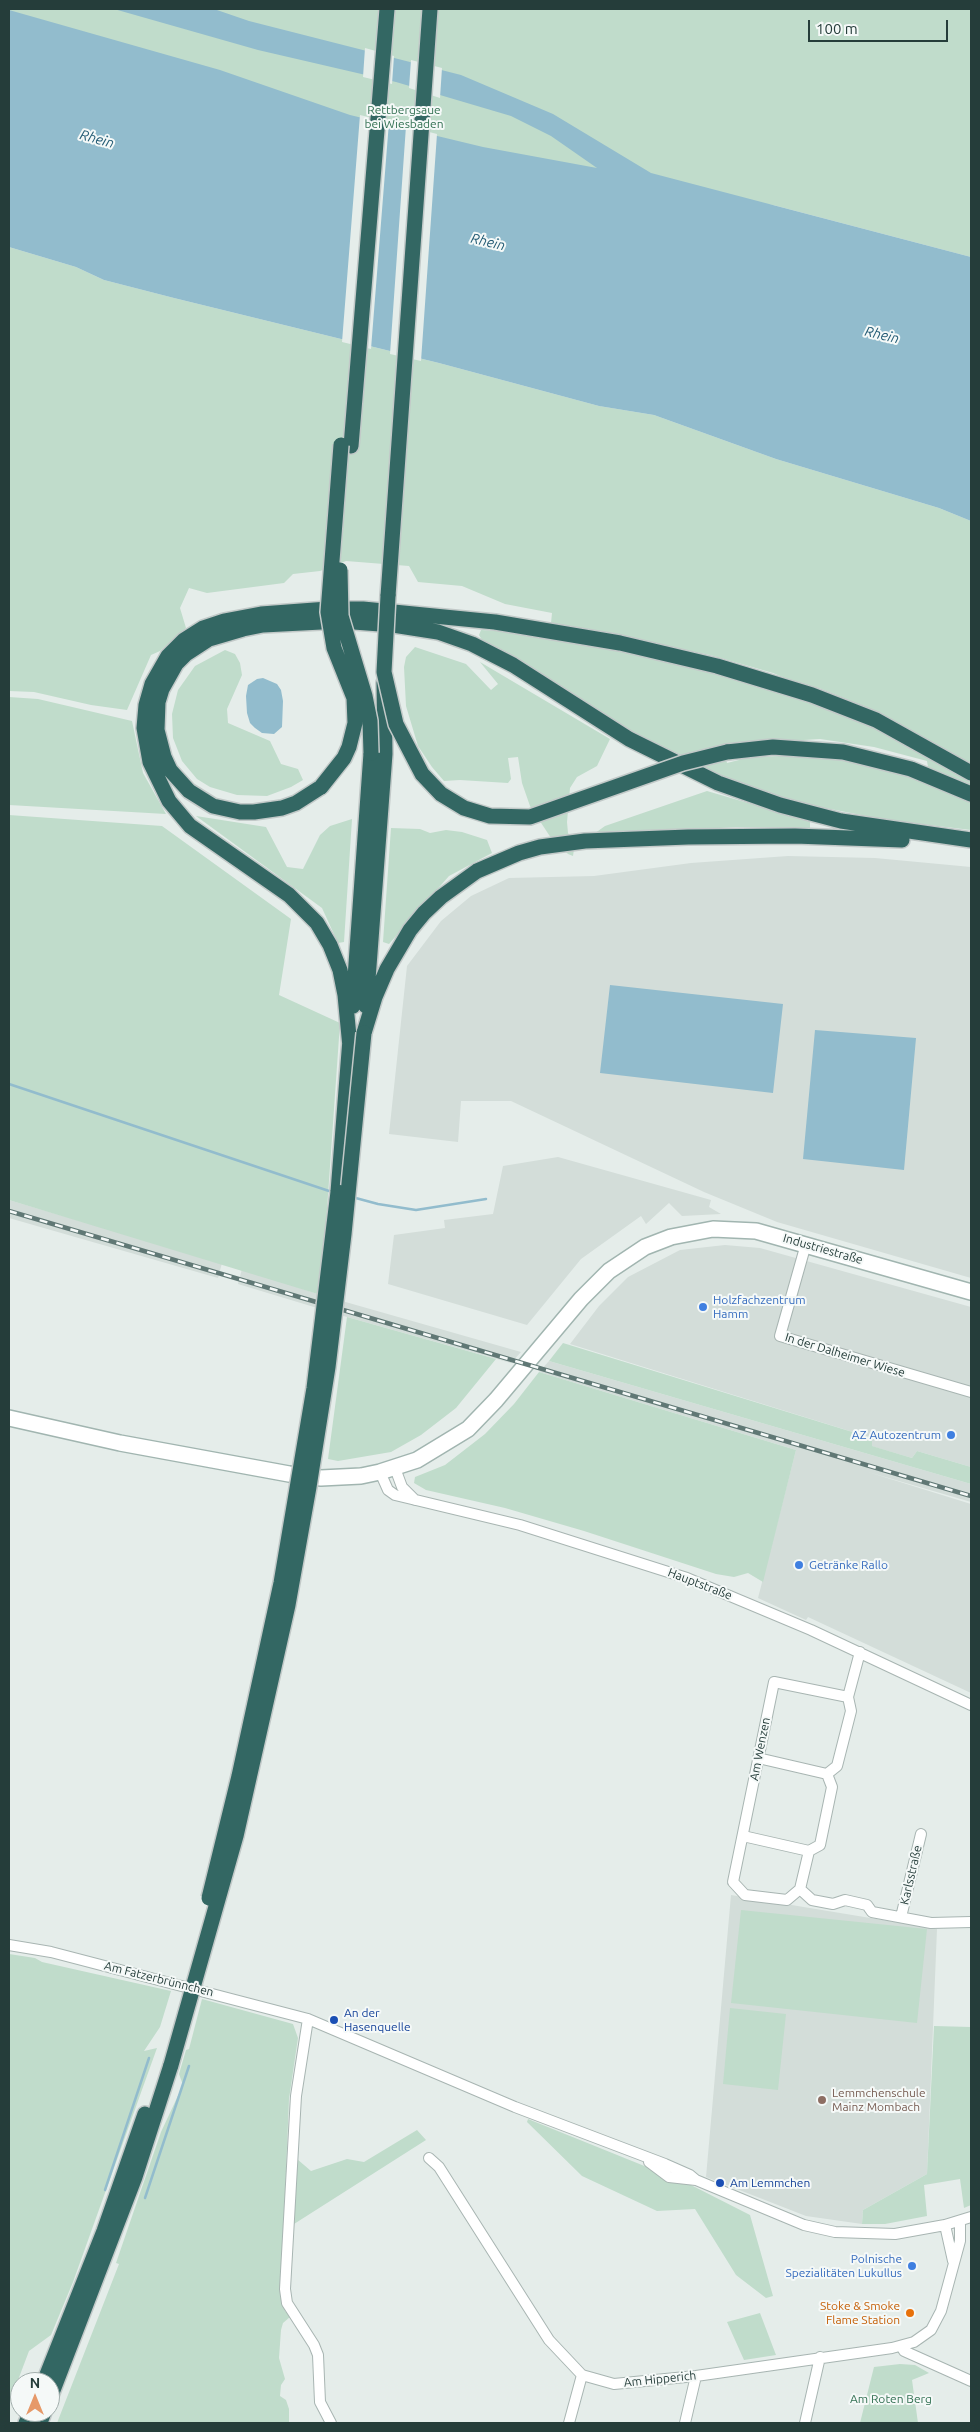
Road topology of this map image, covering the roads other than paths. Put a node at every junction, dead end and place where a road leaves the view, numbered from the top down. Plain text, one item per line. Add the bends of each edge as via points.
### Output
1 (377, 9) edge
2 (386, 9) edge
3 (430, 9) edge
4 (278, 618) junction
5 (384, 672) junction
6 (971, 773) edge
7 (971, 794) edge
8 (971, 842) edge
9 (364, 1033) junction
10 (350, 1047) junction
11 (806, 1244) junction
12 (971, 1292) edge
13 (971, 1392) edge
14 (9, 1418) edge
15 (388, 1470) junction
16 (415, 1500) junction
17 (860, 1652) junction
18 (848, 1698) junction
19 (971, 1704) edge
20 (758, 1758) junction
21 (826, 1774) junction
22 (921, 1834) dead end
23 (742, 1836) junction
24 (809, 1851) junction
25 (800, 1889) junction
26 (901, 1918) junction
27 (971, 1922) edge
28 (9, 1944) edge
29 (308, 2019) junction
30 (166, 2064) junction
31 (429, 2158) dead end
32 (971, 2217) edge
33 (960, 2221) junction
34 (945, 2225) junction
35 (953, 2265) junction
36 (901, 2346) junction
37 (820, 2358) junction
38 (48, 2372) edge
39 (60, 2372) edge
40 (582, 2375) junction
41 (696, 2376) junction
42 (971, 2380) edge
43 (332, 2423) edge
44 (569, 2423) edge
45 (685, 2423) edge
46 (805, 2423) edge

1 - 4 highway, bridge via 329,586 331,637 354,698 353,735 337,768 308,796 268,811 240,812 213,806 194,795 170,770 159,744 158,702 168,676 197,646 223,634
2 - 10 highway, bridge via 339,587 344,630 362,683 371,737
3 - 5 highway, bridge
4 - 6 highway via 342,609 421,613 556,632 668,654 765,679 858,712 893,728
4 - 8 highway via 393,625 438,632 472,644 512,665 629,739 718,783 841,822
4 - 10 highway via 241,617 213,624 176,648 162,664 152,684 144,716 144,739 159,784 182,817 290,895 324,934 336,957 343,982
5 - 7 highway, bridge via 396,724 422,774 452,802 490,816 517,818 544,814 683,763 727,752 797,747 843,752 911,769
5 - 9 highway, bridge via 385,754
8 - 9 highway via 795,836 606,840 519,853 477,871 441,897 420,919 398,949 375,996
9 - 30 highway, bridge via 328,1367 288,1605 236,1836
10 - 30 highway, bridge via 325,1300 281,1583 204,1920
11 - 12 main road, Industriestraße
11 - 13 street, In der Dalheimer Wiese via 780,1336
11 - 15 main road, Industriestraße via 756,1231 704,1230 671,1237 632,1254 595,1283 468,1429 427,1455
14 - 15 main road, Industriestraße via 120,1443 305,1476 336,1478
15 - 16 street
15 - 16 street, Hauptstraße via 385,1486 391,1493
16 - 17 street, Hauptstraße via 520,1525 656,1568 751,1604
17 - 18 street
17 - 19 street, Hauptstraße
18 - 20 street, Am Wenzen via 774,1682
18 - 21 street via 851,1711 837,1766
20 - 21 street
20 - 23 street, Am Wenzen
21 - 24 street via 832,1787 820,1845
22 - 26 street, Karlsstraße
23 - 24 street
23 - 25 street, Am Wenzen via 734,1882 745,1896 787,1900
24 - 25 street
25 - 26 street, Karlsstraße via 812,1900 833,1904 845,1900 867,1905 872,1912
26 - 27 street, Karlsstraße via 931,1923
28 - 29 street, Am Fatzerbrünnchen
29 - 34 street via 644,2158 669,2177 696,2180 804,2225 835,2232 895,2234
29 - 43 street via 296,2096 286,2296 318,2355 320,2402
30 - 38 highway
30 - 39 highway via 135,2177
31 - 40 street via 439,2167 547,2338
32 - 33 street
33 - 34 street
33 - 35 street, Am Hipperich via 960,2241
34 - 35 street, Am Hipperich
35 - 36 street, Am Hipperich via 935,2324 922,2337
36 - 37 street, Am Hipperich
36 - 42 street via 904,2351
37 - 41 street, Am Hipperich
37 - 46 street
40 - 41 street, Am Hipperich via 614,2384
40 - 44 street
41 - 45 street

